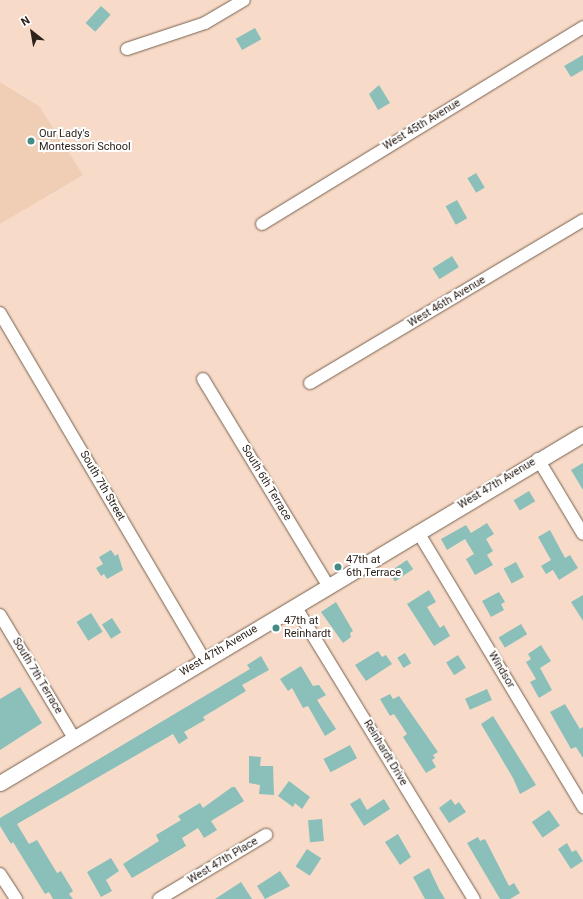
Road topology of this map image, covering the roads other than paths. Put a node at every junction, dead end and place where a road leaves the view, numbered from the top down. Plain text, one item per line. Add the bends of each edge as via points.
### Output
1 (244, 0) edge
2 (583, 27) edge
3 (127, 49) dead end
4 (583, 220) edge
5 (262, 224) dead end
6 (0, 312) edge
7 (203, 379) dead end
8 (310, 383) dead end
9 (583, 434) edge
10 (538, 459) junction
11 (418, 532) junction
12 (583, 534) edge
13 (328, 587) junction
14 (295, 606) junction
15 (0, 615) edge
16 (204, 660) junction
17 (74, 738) junction
18 (0, 783) edge
19 (583, 807) edge
20 (266, 835) dead end
21 (0, 874) edge
22 (16, 899) edge
23 (159, 899) edge
24 (474, 899) edge

1 - 3 street via 205,23
2 - 5 street, West 45th Avenue
4 - 8 street, West 46th Avenue
6 - 16 street, South 7th Street
7 - 13 street, South 6th Terrace
9 - 10 street, West 47th Avenue
10 - 11 street, West 47th Avenue
10 - 12 street
11 - 13 street, West 47th Avenue
11 - 19 street, Windsor
13 - 14 street, West 47th Avenue
14 - 16 street, West 47th Avenue
14 - 24 street, Reinhardt Drive
15 - 17 street, South 7th Terrace
16 - 17 street, West 47th Avenue
17 - 18 street, West 47th Avenue
20 - 23 street, West 47th Place
21 - 22 street

